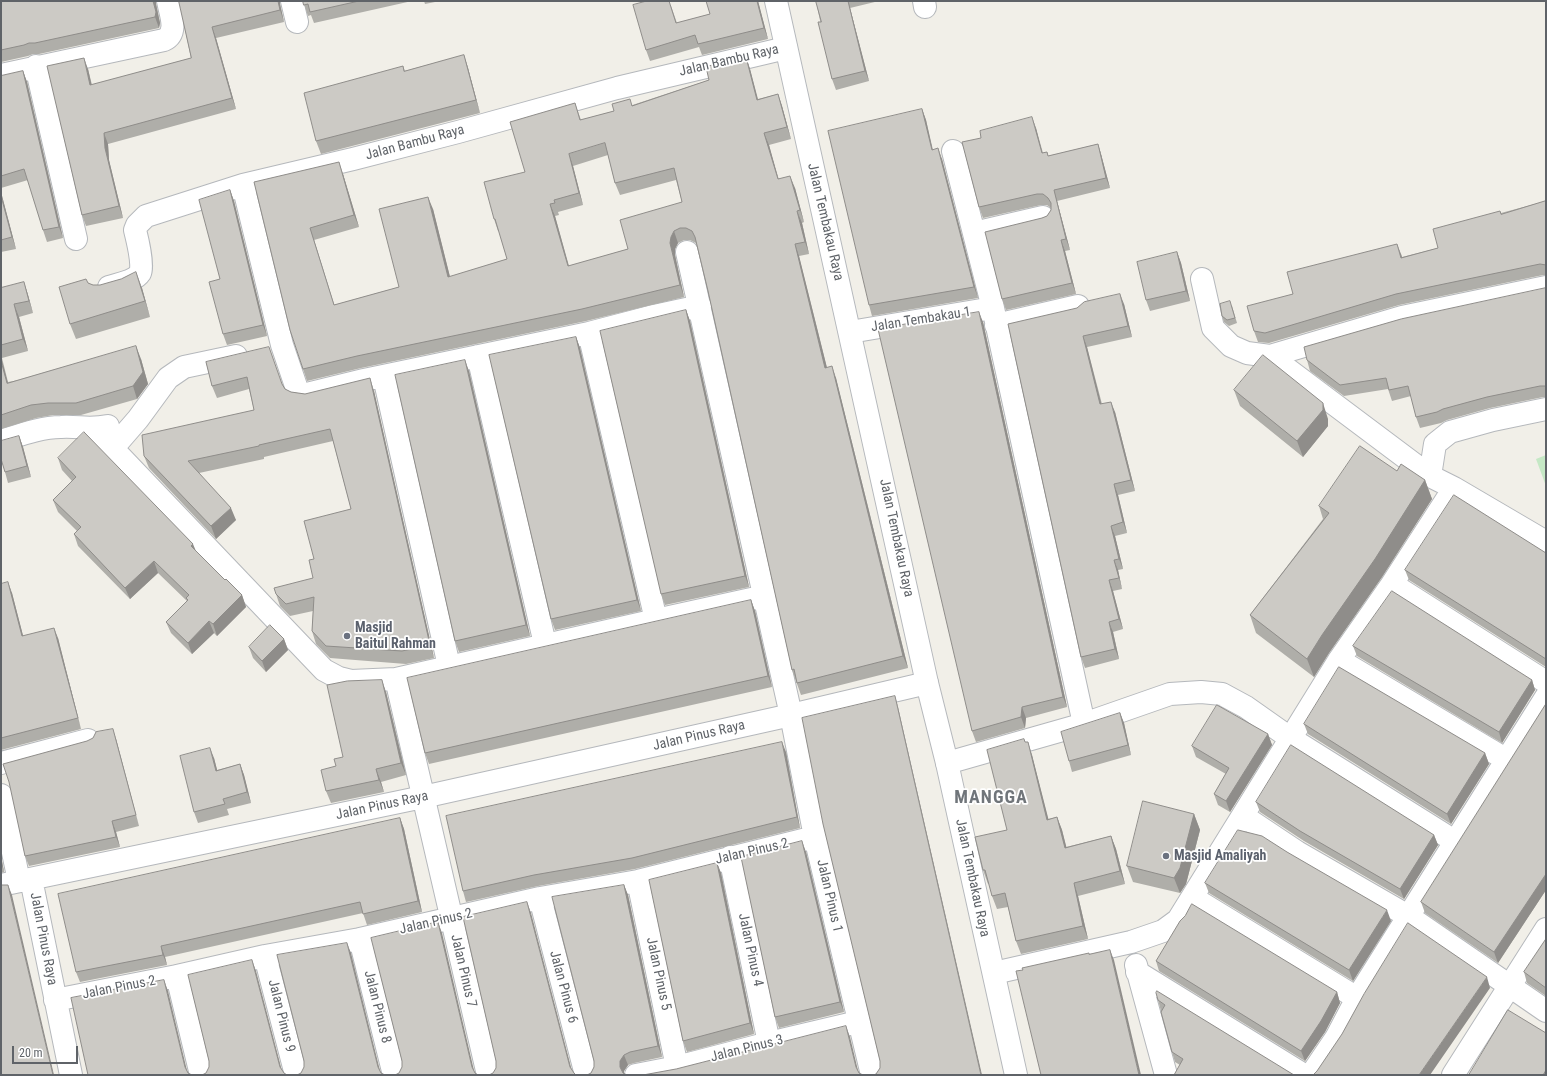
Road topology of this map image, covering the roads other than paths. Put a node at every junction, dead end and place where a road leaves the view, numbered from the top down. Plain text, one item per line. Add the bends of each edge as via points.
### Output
1 (168, 1) edge
2 (292, 1) edge
3 (776, 1) edge
4 (297, 22) dead end
5 (786, 48) junction
6 (36, 66) junction
7 (1, 75) edge
8 (953, 151) dead end
9 (243, 185) junction
10 (1043, 217) edge
11 (974, 233) junction
12 (76, 239) dead end
13 (687, 252) dead end
14 (1202, 279) dead end
15 (1546, 287) edge
16 (102, 289) edge
17 (700, 306) junction
18 (1078, 306) edge
19 (994, 317) junction
20 (850, 332) junction
21 (589, 333) junction
22 (282, 345) junction
23 (478, 356) junction
24 (1270, 356) junction
25 (384, 377) junction
26 (1546, 408) edge
27 (138, 420) junction
28 (94, 429) junction
29 (1, 441) edge
30 (112, 449) junction
31 (1430, 476) junction
32 (1454, 488) junction
33 (1546, 542) edge
34 (1392, 584) junction
35 (765, 596) junction
36 (656, 620) junction
37 (545, 644) junction
38 (1339, 660) junction
39 (449, 666) junction
40 (396, 679) junction
41 (1546, 682) edge
42 (927, 683) junction
43 (1546, 697) edge
44 (791, 715) junction
45 (1084, 724) junction
46 (1290, 738) junction
47 (88, 740) edge
48 (1507, 760) junction
49 (1, 763) edge
50 (947, 763) junction
51 (1, 795) edge
52 (423, 797) junction
53 (1242, 816) junction
54 (815, 837) junction
55 (1456, 842) junction
56 (730, 857) junction
57 (638, 881) junction
58 (17, 882) edge
59 (540, 898) junction
60 (1192, 898) junction
61 (1408, 916) junction
62 (451, 918) junction
63 (1546, 929) edge
64 (360, 939) junction
65 (1131, 942) junction
66 (266, 956) junction
67 (1137, 972) junction
68 (994, 973) junction
69 (177, 976) junction
70 (1510, 986) junction
71 (1357, 998) junction
72 (55, 1000) junction
73 (1546, 1011) edge
74 (858, 1022) junction
75 (769, 1042) junction
76 (677, 1067) junction
77 (71, 1075) edge
78 (201, 1075) edge
79 (296, 1075) edge
80 (394, 1075) edge
81 (488, 1075) edge
82 (586, 1075) edge
83 (636, 1075) edge
84 (872, 1075) edge
85 (1016, 1075) edge
86 (1166, 1075) edge
87 (1304, 1075) edge
88 (1311, 1075) edge
89 (1453, 1075) edge

1 - 6 street via 173,23 168,39
2 - 4 street
3 - 5 street, Jalan Tembakau Raya
5 - 9 street, Jalan Bambu Raya via 616,88 450,134
5 - 20 street, Jalan Tembakau Raya
6 - 7 street
6 - 12 street
8 - 11 street
9 - 16 street, Jalan Bambu Raya via 146,216 137,224 135,230 142,268 140,274 133,279
9 - 22 street
10 - 11 street
11 - 19 street
13 - 17 street, Jalan Pinus 1
14 - 24 street via 1213,328 1231,346 1247,353
15 - 24 street via 1402,316
17 - 21 street
17 - 35 street, Jalan Pinus 1
18 - 19 street, Jalan Tembakau 1
19 - 20 street, Jalan Tembakau 1
19 - 45 street
20 - 42 street, Jalan Tembakau Raya
21 - 23 street
21 - 36 street
22 - 25 street via 298,392 307,394
22 - 27 street via 184,367 168,378
23 - 25 street
23 - 37 street
24 - 31 street
25 - 39 street
26 - 31 street via 1450,432 1435,444
27 - 28 street
27 - 30 street
28 - 29 street via 61,427
28 - 30 street
30 - 40 street via 324,670 338,678 351,681
31 - 32 street
32 - 33 street
32 - 34 street
34 - 38 street
34 - 41 street
35 - 36 street
35 - 44 street, Jalan Pinus 1
36 - 37 street
37 - 39 street
38 - 46 street
38 - 48 street
39 - 40 street
40 - 52 street, Jalan Pinus 7
42 - 44 street, Jalan Pinus Raya
42 - 50 street, Jalan Tembakau Raya
43 - 48 street
44 - 52 street, Jalan Pinus Raya
44 - 54 street, Jalan Pinus 1
45 - 46 street via 1170,694 1201,692 1222,694 1246,707
45 - 50 street
46 - 53 street
46 - 55 street
47 - 49 street
48 - 55 street
50 - 68 street, Jalan Tembakau Raya
51 - 58 street
52 - 58 street, Jalan Pinus Raya
52 - 62 street, Jalan Pinus 7
53 - 60 street
53 - 61 street via 1297,852
54 - 56 street, Jalan Pinus 2
54 - 74 street, Jalan Pinus 1
55 - 61 street
56 - 57 street, Jalan Pinus 2
56 - 75 street, Jalan Pinus 4
57 - 59 street, Jalan Pinus 2
57 - 76 street, Jalan Pinus 5
58 - 72 street, Jalan Pinus Raya
59 - 62 street, Jalan Pinus 2
59 - 82 street, Jalan Pinus 6
60 - 65 street via 1178,920 1163,931
60 - 71 street
61 - 70 street
61 - 71 street
62 - 64 street, Jalan Pinus 2
62 - 81 street, Jalan Pinus 7
63 - 70 street
64 - 66 street, Jalan Pinus 2
64 - 80 street, Jalan Pinus 8
65 - 67 street
65 - 68 street
66 - 69 street, Jalan Pinus 2
66 - 79 street, Jalan Pinus 9
67 - 86 street
67 - 87 street
68 - 85 street, Jalan Tembakau Raya
69 - 72 street, Jalan Pinus 2
69 - 78 street
70 - 73 street
70 - 89 street
71 - 88 street via 1336,1038
72 - 77 street, Jalan Pinus Raya
74 - 75 street, Jalan Pinus 3
74 - 84 street, Jalan Pinus 1
75 - 76 street, Jalan Pinus 3
76 - 83 street, Jalan Pinus 3

